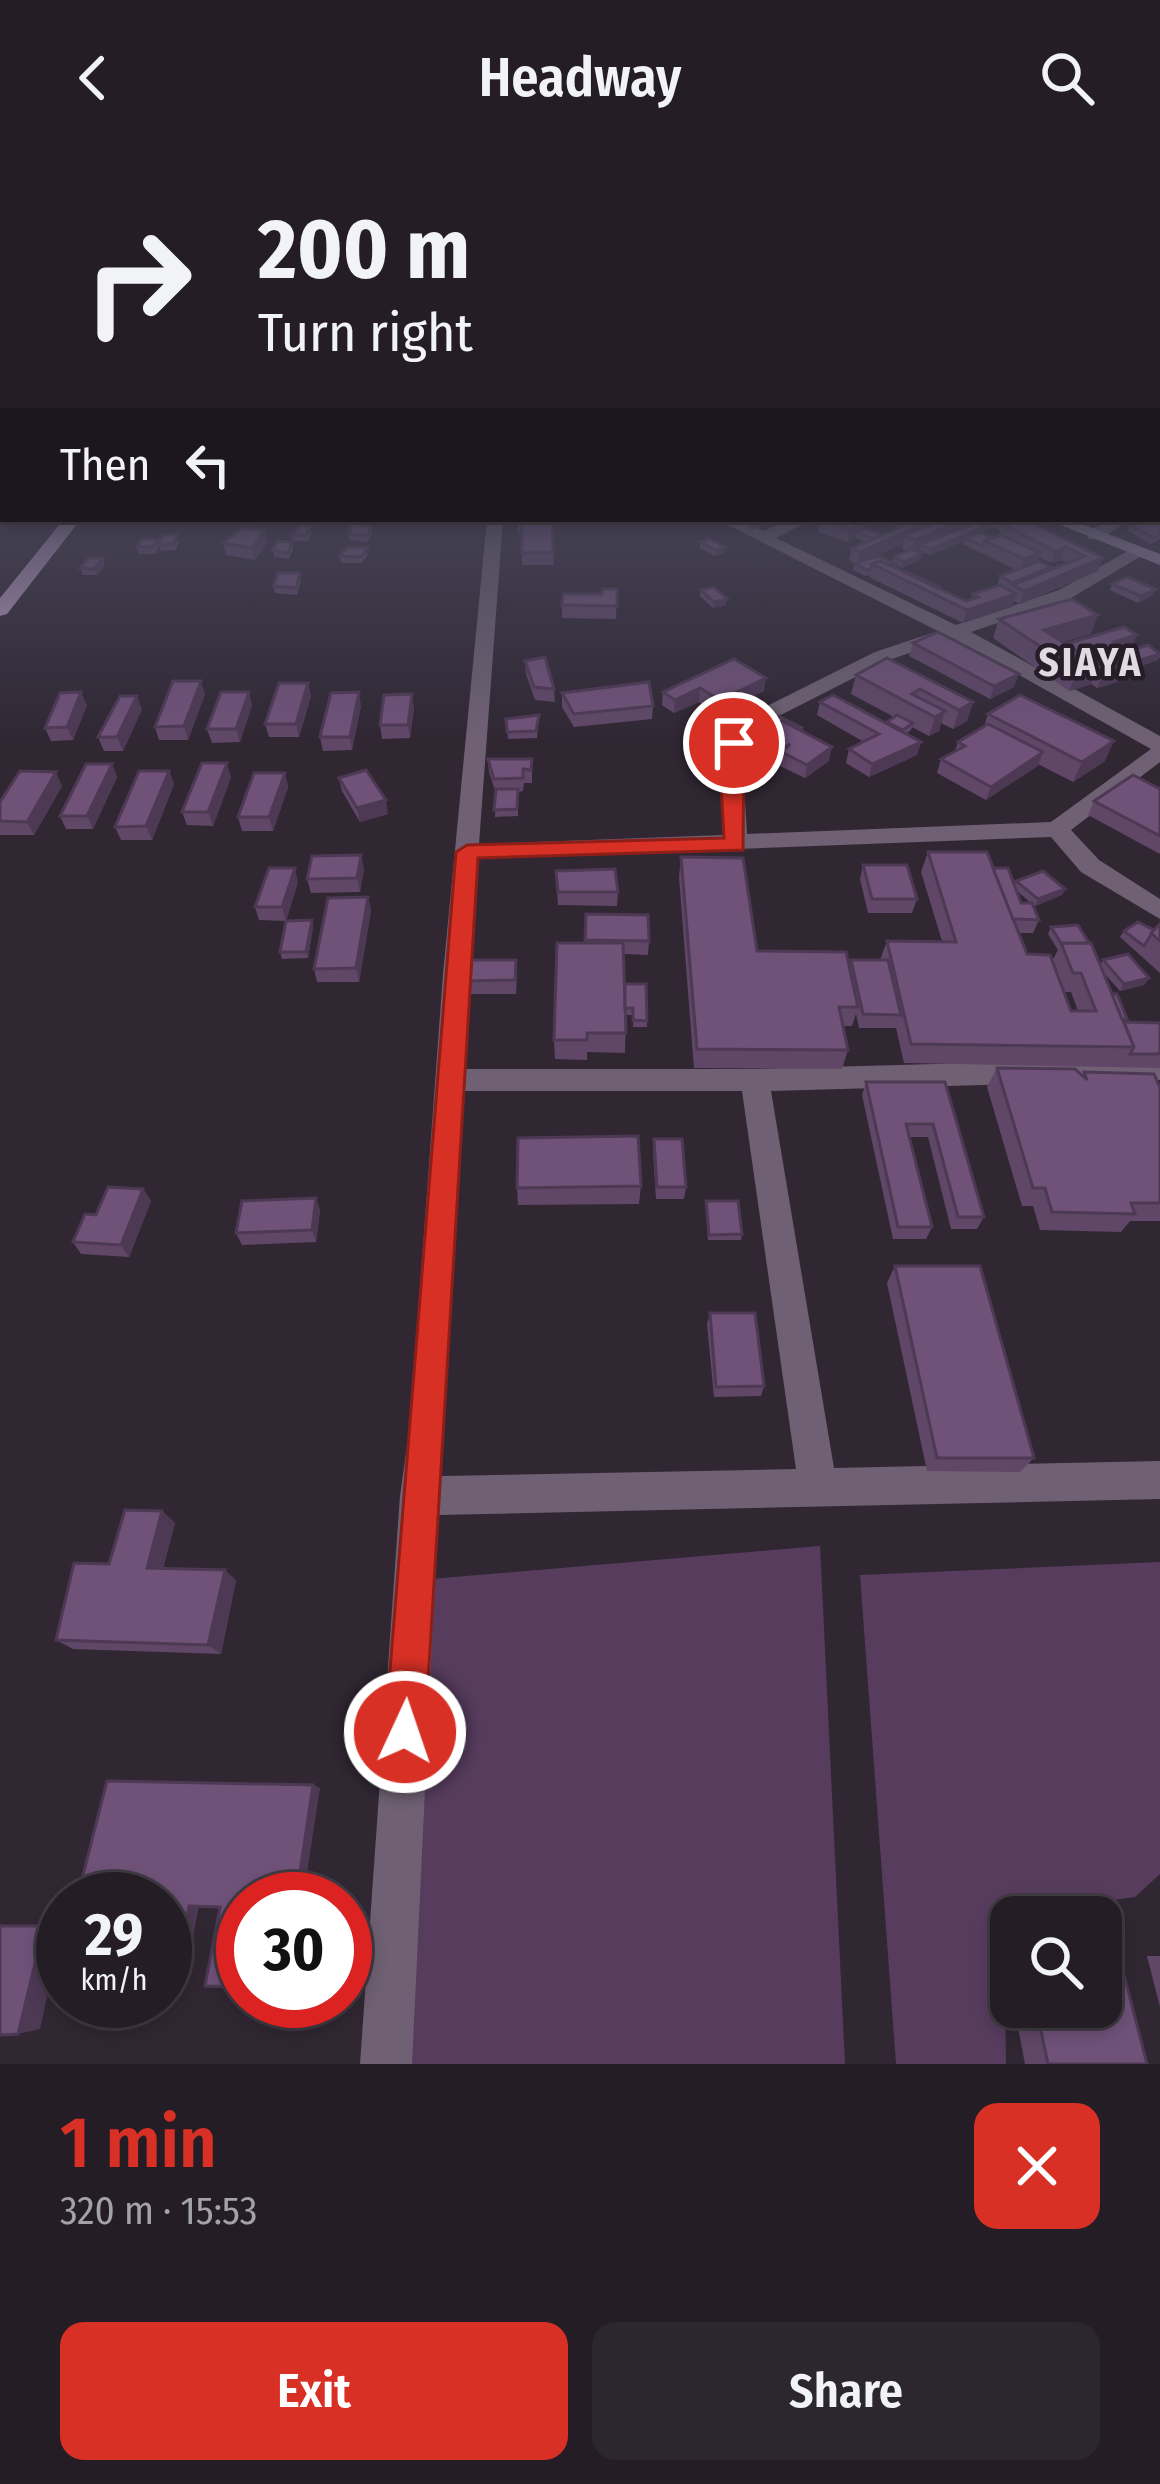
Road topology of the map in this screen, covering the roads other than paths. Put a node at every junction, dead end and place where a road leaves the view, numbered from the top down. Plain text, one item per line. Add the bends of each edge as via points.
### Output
1 (38, 562) edge
2 (491, 562) edge
3 (815, 562) edge
4 (1137, 562) edge
5 (0, 610) edge
6 (954, 631) junction
7 (1160, 748) edge
8 (1057, 829) junction
9 (736, 845) junction
10 (467, 852) junction
11 (1160, 911) edge
12 (1160, 1069) edge
13 (451, 1080) junction
14 (755, 1080) junction
15 (1160, 1480) edge
16 (818, 1486) junction
17 (418, 1496) junction
18 (386, 2064) edge

1 - 5 main road
2 - 10 street
3 - 6 street
4 - 6 street
6 - 7 street
6 - 9 street via 882,656 746,724 730,769
7 - 8 street
8 - 9 street
8 - 11 street via 1090,866
9 - 10 street
10 - 13 street
12 - 14 street
13 - 14 street
13 - 17 street
14 - 16 street
15 - 16 street
16 - 17 street
17 - 18 street

